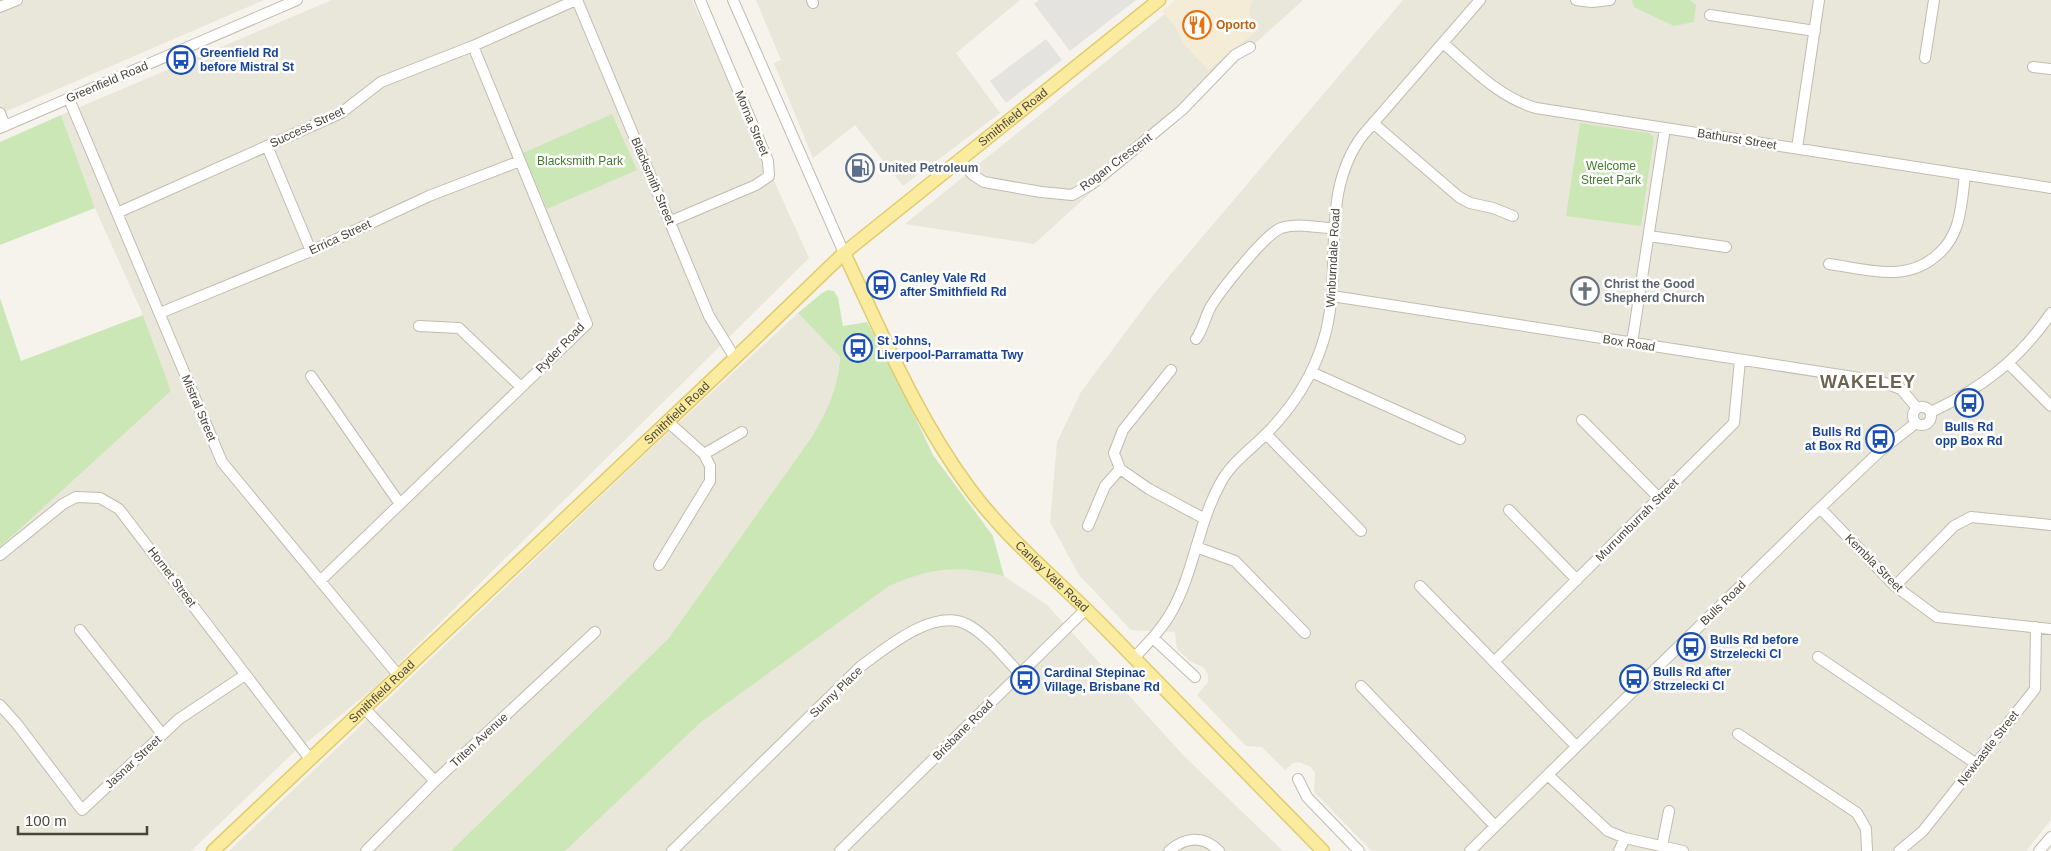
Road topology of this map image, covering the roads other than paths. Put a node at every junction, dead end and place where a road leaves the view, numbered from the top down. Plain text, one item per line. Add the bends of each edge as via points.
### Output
1 (17, 0) edge
2 (297, 0) edge
3 (577, 0) edge
4 (700, 0) edge
5 (733, 0) edge
6 (1159, 0) edge
7 (1480, 0) edge
8 (1576, 0) edge
9 (1610, 0) edge
10 (1819, 0) edge
11 (1934, 0) edge
12 (0, 7) edge
13 (1710, 15) dead end
14 (1815, 31) junction
15 (1443, 42) junction
16 (473, 46) junction
17 (1250, 46) dead end
18 (1925, 58) dead end
19 (2032, 67) dead end
20 (2051, 69) edge
21 (69, 99) junction
22 (0, 113) edge
23 (1373, 123) junction
24 (3, 127) edge
25 (1666, 128) junction
26 (267, 146) junction
27 (1797, 148) junction
28 (960, 159) junction
29 (520, 161) junction
30 (1965, 175) junction
31 (2051, 188) edge
32 (117, 212) junction
33 (1513, 216) dead end
34 (670, 221) junction
35 (1335, 229) junction
36 (1649, 236) junction
37 (1726, 247) dead end
38 (311, 251) junction
39 (844, 253) junction
40 (1829, 264) dead end
41 (1332, 296) junction
42 (160, 313) junction
43 (2051, 313) edge
44 (419, 326) dead end
45 (1196, 339) dead end
46 (1632, 343) junction
47 (735, 358) junction
48 (1740, 360) junction
49 (2008, 363) junction
50 (1172, 370) dead end
51 (1311, 372) junction
52 (311, 376) dead end
53 (521, 387) junction
54 (2051, 406) edge
55 (1917, 408) junction
56 (1931, 412) junction
57 (1582, 420) dead end
58 (667, 421) junction
59 (1916, 423) junction
60 (742, 432) dead end
61 (1266, 434) junction
62 (1460, 439) dead end
63 (704, 454) junction
64 (1120, 469) junction
65 (1659, 498) junction
66 (400, 504) junction
67 (1820, 508) junction
68 (1509, 510) dead end
69 (1205, 519) junction
70 (2051, 525) edge
71 (1088, 526) dead end
72 (1361, 531) dead end
73 (1196, 547) junction
74 (0, 555) edge
75 (659, 565) dead end
76 (1577, 580) junction
77 (320, 581) junction
78 (1420, 586) dead end
79 (1895, 586) junction
80 (1086, 609) junction
81 (2036, 627) junction
82 (2051, 629) edge
83 (80, 630) dead end
84 (595, 632) dead end
85 (1306, 633) dead end
86 (1154, 638) junction
87 (1818, 657) dead end
88 (1134, 658) junction
89 (1495, 661) junction
90 (245, 674) junction
91 (1020, 674) junction
92 (398, 675) junction
93 (1195, 677) dead end
94 (1361, 686) dead end
95 (0, 705) edge
96 (364, 708) junction
97 (162, 734) junction
98 (1738, 734) dead end
99 (1576, 746) junction
100 (310, 759) junction
101 (1975, 763) junction
102 (1548, 774) junction
103 (1298, 779) dead end
104 (436, 780) junction
105 (1669, 811) dead end
106 (1495, 826) junction
107 (2051, 837) edge
108 (1625, 838) junction
109 (1662, 846) junction
110 (213, 851) edge
111 (366, 851) edge
112 (672, 851) edge
113 (840, 851) edge
114 (1169, 851) edge
115 (1219, 851) edge
116 (1324, 851) edge
117 (1359, 851) edge
118 (1470, 851) edge
119 (1619, 851) edge
120 (1683, 851) edge
121 (1867, 851) edge
122 (1899, 851) edge
123 (2039, 851) edge

1 - 12 street
2 - 21 street, Greenfield Road
3 - 16 street, Success Street
3 - 34 street, Blacksmith Street
4 - 34 street, Morna Street via 768,161 769,176 756,185
5 - 39 street
6 - 28 main road, Smithfield Road
7 - 15 street, Winburndale Road
8 - 9 street
10 - 14 street
11 - 18 street
13 - 14 street
14 - 27 street
15 - 23 street, Winburndale Road
15 - 25 street, Bathurst Street via 1496,89 1518,102 1536,108
16 - 26 street, Success Street via 381,82 341,113
16 - 29 street, Ryder Road
17 - 28 street, Rogan Crescent via 1235,55 1182,110 1092,184 1072,194 984,182 972,175
19 - 20 street
21 - 24 street, Greenfield Road
21 - 32 street, Mistral Street
22 - 24 street
23 - 33 street via 1459,197
23 - 35 street, Winburndale Road via 1351,152 1343,170 1336,196
25 - 27 street, Bathurst Street
25 - 36 street
26 - 32 street, Success Street
26 - 38 street
27 - 30 street, Bathurst Street
28 - 39 main road, Smithfield Road
29 - 38 street, Errica Street via 429,196
29 - 53 street, Ryder Road via 587,324
30 - 31 street, Bathurst Street
30 - 40 street via 1954,233 1941,252 1926,264 1895,273
32 - 42 street, Mistral Street
34 - 47 street, Blacksmith Street via 709,316
35 - 41 street, Winburndale Road
35 - 45 street via 1292,226 1271,234 1213,303
36 - 37 street
36 - 46 street
38 - 42 street, Errica Street
39 - 47 main road, Smithfield Road
39 - 80 main road, Canley Vale Road via 907,383 956,470 1004,530
41 - 46 street, Box Road
41 - 51 street, Winburndale Road via 1328,324
42 - 77 street, Mistral Street via 222,462
43 - 49 street
44 - 53 street via 459,328
46 - 48 street, Box Road
47 - 58 main road, Smithfield Road
48 - 55 street, Box Road via 1879,381 1901,389
48 - 65 street, Murrumburrah Street via 1734,423
49 - 54 street
49 - 56 street via 1962,398
50 - 64 street via 1122,430 1114,453
51 - 61 street, Winburndale Road via 1289,408
51 - 62 street
52 - 66 street
53 - 66 street, Ryder Road
55 - 56 street via 1923,407
55 - 59 street via 1913,415
56 - 59 street via 1929,423
57 - 65 street
58 - 63 street
58 - 92 main road, Smithfield Road
59 - 67 street, Bulls Road via 1880,451
60 - 63 street
61 - 69 street, Winburndale Road via 1224,477
61 - 72 street
63 - 75 street via 710,466 710,481
64 - 69 street via 1149,489
64 - 71 street via 1105,486
65 - 76 street, Murrumburrah Street
66 - 77 street, Ryder Road
67 - 79 street, Kembla Street
67 - 99 street, Bulls Road
68 - 76 street
69 - 73 street, Winburndale Road
70 - 79 street via 1971,517 1954,526
73 - 85 street via 1235,561
73 - 86 street, Winburndale Road via 1179,598
74 - 90 street, Hornet Street via 63,504 76,497 100,498 119,509
76 - 89 street, Murrumburrah Street
77 - 92 street, Mistral Street
78 - 89 street
79 - 81 street, Kembla Street via 1937,616
80 - 88 main road, Canley Vale Road
80 - 91 street, Brisbane Road
81 - 82 street, Kembla Street
81 - 101 street, Newcastle Street via 2035,688
83 - 97 street
84 - 104 street, Triten Avenue
86 - 88 street, Winburndale Road
86 - 93 street
87 - 101 street
88 - 116 main road, Canley Vale Road
89 - 99 street
90 - 97 street, Jasnar Street
90 - 100 street, Hornet Street
91 - 112 street, Sunny Place via 968,624 945,619 924,625 860,667
91 - 113 street, Brisbane Road
92 - 96 main road, Smithfield Road
94 - 106 street
95 - 97 street, Jasnar Street via 82,810
96 - 100 main road, Smithfield Road
96 - 104 street
98 - 121 street via 1857,813 1866,829
99 - 102 street, Bulls Road
100 - 110 main road, Smithfield Road
101 - 122 street, Newcastle Street via 1923,831
102 - 106 street, Bulls Road
102 - 108 street via 1608,831
103 - 117 street via 1307,797
104 - 111 street, Triten Avenue
105 - 109 street
106 - 118 street, Bulls Road
107 - 123 street
108 - 109 street
108 - 119 street
109 - 120 street
114 - 115 street via 1191,839 1203,841

